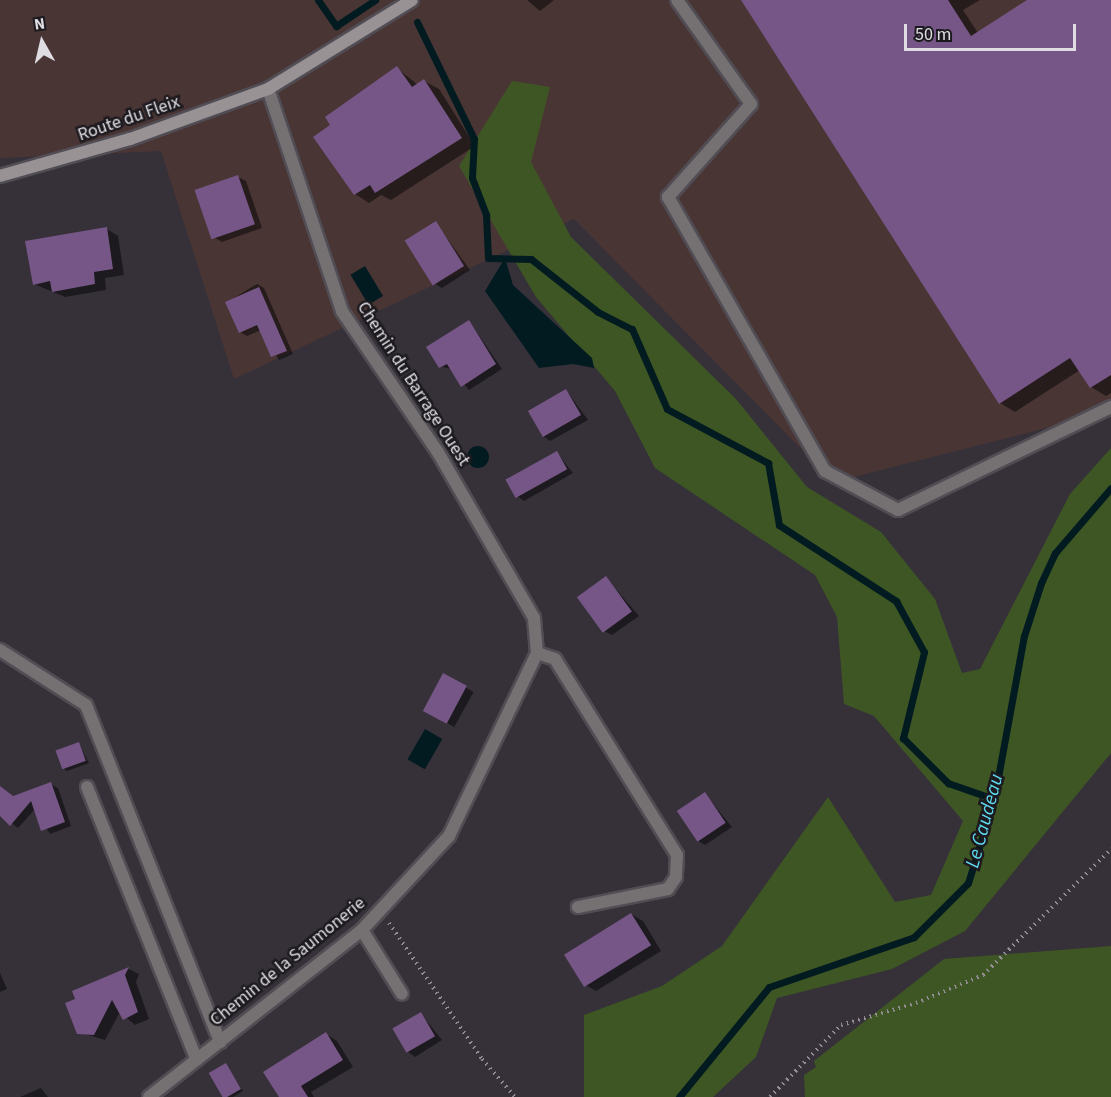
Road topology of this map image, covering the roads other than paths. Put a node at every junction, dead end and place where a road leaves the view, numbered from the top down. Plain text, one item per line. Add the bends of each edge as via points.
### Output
1 (412, 0) edge
2 (676, 0) edge
3 (268, 89) junction
4 (0, 176) edge
5 (1111, 407) edge
6 (0, 650) edge
7 (537, 653) junction
8 (87, 787) dead end
9 (578, 907) dead end
10 (362, 930) junction
11 (402, 994) dead end
12 (220, 1042) junction
13 (197, 1060) junction
14 (149, 1097) edge

1 - 3 main road, Route du Fleix
2 - 5 street via 751,104 668,197 825,471 898,510
3 - 4 main road, Route du Fleix via 130,139
3 - 7 street, Chemin du Barrage Ouest via 342,311 436,451 534,618
6 - 12 street via 86,705
7 - 9 street via 555,659 677,855 676,877 668,889
7 - 10 street, Chemin de la Saumonerie via 449,836
8 - 13 street
10 - 11 street
10 - 12 street, Chemin de la Saumonerie
12 - 13 street, Chemin de la Saumonerie
13 - 14 street, Chemin de la Saumonerie

